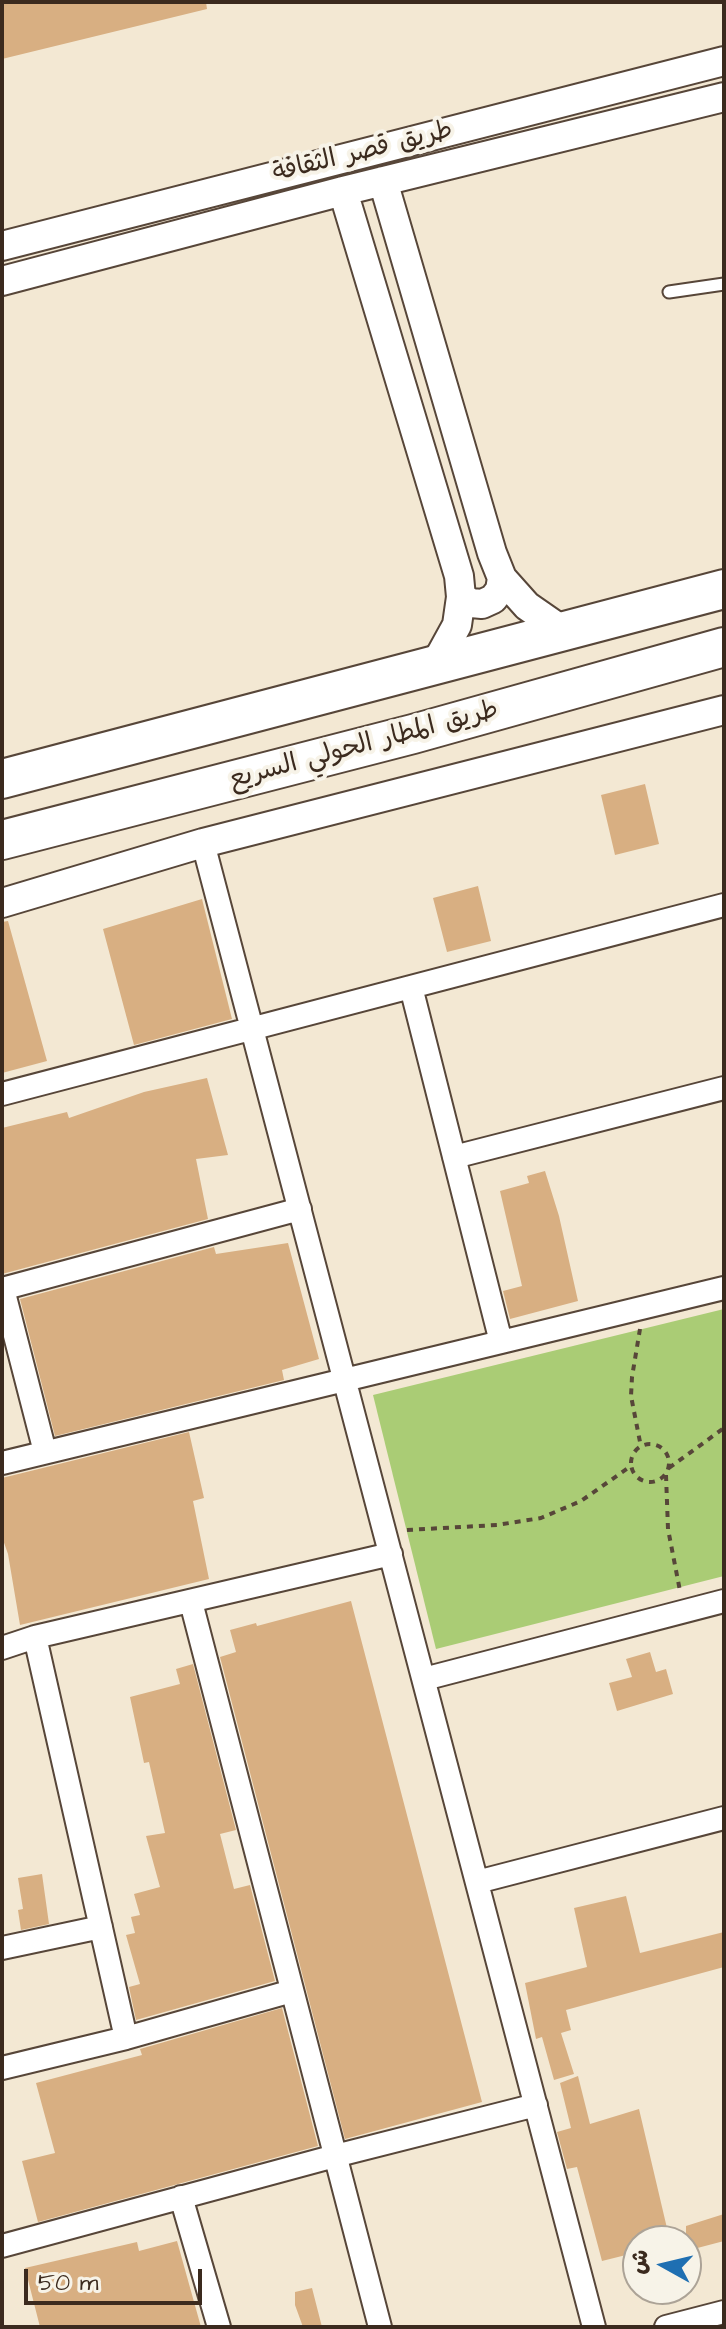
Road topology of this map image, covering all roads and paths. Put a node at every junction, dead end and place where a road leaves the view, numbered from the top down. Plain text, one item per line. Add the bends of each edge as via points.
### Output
1 (724, 61) edge
2 (724, 97) edge
3 (383, 181) junction
4 (343, 191) junction
5 (2, 246) edge
6 (2, 281) edge
7 (724, 284) edge
8 (669, 292) dead end
9 (502, 578) junction
10 (724, 589) edge
11 (461, 597) junction
12 (563, 631) junction
13 (724, 647) edge
14 (435, 665) junction
15 (400, 676) junction
16 (278, 706) junction
17 (724, 710) edge
18 (413, 734) junction
19 (283, 767) junction
20 (2, 779) edge
21 (2, 840) edge
22 (203, 843) junction
23 (2, 903) edge
24 (724, 905) edge
25 (411, 987) junction
26 (252, 1029) junction
27 (724, 1088) edge
28 (2, 1094) edge
29 (454, 1157) junction
30 (300, 1209) junction
31 (724, 1288) edge
32 (2, 1289) edge
33 (641, 1320) dead end
34 (501, 1342) junction
35 (345, 1380) junction
36 (724, 1428) edge
37 (641, 1447) junction
38 (45, 1452) junction
39 (2, 1463) edge
40 (631, 1466) junction
41 (669, 1468) junction
42 (666, 1475) junction
43 (385, 1531) junction
44 (391, 1554) junction
45 (724, 1601) edge
46 (191, 1602) junction
47 (684, 1612) junction
48 (35, 1637) junction
49 (3, 1641) edge
50 (424, 1679) junction
51 (724, 1818) edge
52 (477, 1882) junction
53 (101, 1927) junction
54 (2, 1948) edge
55 (292, 1991) junction
56 (126, 2038) junction
57 (2, 2068) edge
58 (536, 2105) junction
59 (335, 2156) junction
60 (181, 2197) junction
61 (2, 2246) edge
62 (724, 2312) edge
63 (219, 2327) edge
64 (378, 2327) edge
65 (594, 2327) edge
66 (666, 2327) edge

1 - 5 street, طريق قصر الثقافة
2 - 3 street, طريق قصر الثقافة
3 - 4 street, طريق قصر الثقافة
3 - 9 street
4 - 6 street, طريق قصر الثقافة
4 - 11 street via 456,561
7 - 8 lane
9 - 11 street via 493,599 482,604
9 - 12 street via 527,606
10 - 12 highway
11 - 14 street via 457,625
12 - 14 highway
13 - 18 highway, طريق المطار الحولي السريع
14 - 15 highway
15 - 16 highway
15 - 18 highway via 386,688 384,715 395,729
16 - 19 highway via 294,717 301,735 296,754
16 - 20 highway
17 - 22 street
18 - 19 highway, طريق المطار الحولي السريع
19 - 21 highway, طريق المطار الحولي السريع
22 - 23 street
22 - 26 street
24 - 25 street
25 - 26 street
25 - 29 street
26 - 28 street
26 - 30 street
27 - 29 street
29 - 34 street
30 - 32 street
30 - 35 street
31 - 34 street
32 - 38 street
33 - 37 path via 631,1386
34 - 35 street
35 - 38 street
35 - 43 street
36 - 41 path
37 - 40 path
37 - 41 path via 662,1448
38 - 39 street
40 - 42 path via 646,1482
40 - 43 path via 581,1501 541,1518
41 - 42 path
42 - 47 path via 670,1546
43 - 44 street
44 - 46 street
44 - 50 street
45 - 47 street
46 - 48 street
46 - 55 street
47 - 50 street
48 - 49 street
48 - 53 street
50 - 52 street
51 - 52 street
52 - 58 street
53 - 54 street
53 - 56 street
55 - 56 street
55 - 59 street
56 - 57 street
58 - 59 street
58 - 65 street
59 - 60 street
59 - 64 street
60 - 61 street
60 - 63 street
62 - 66 street

